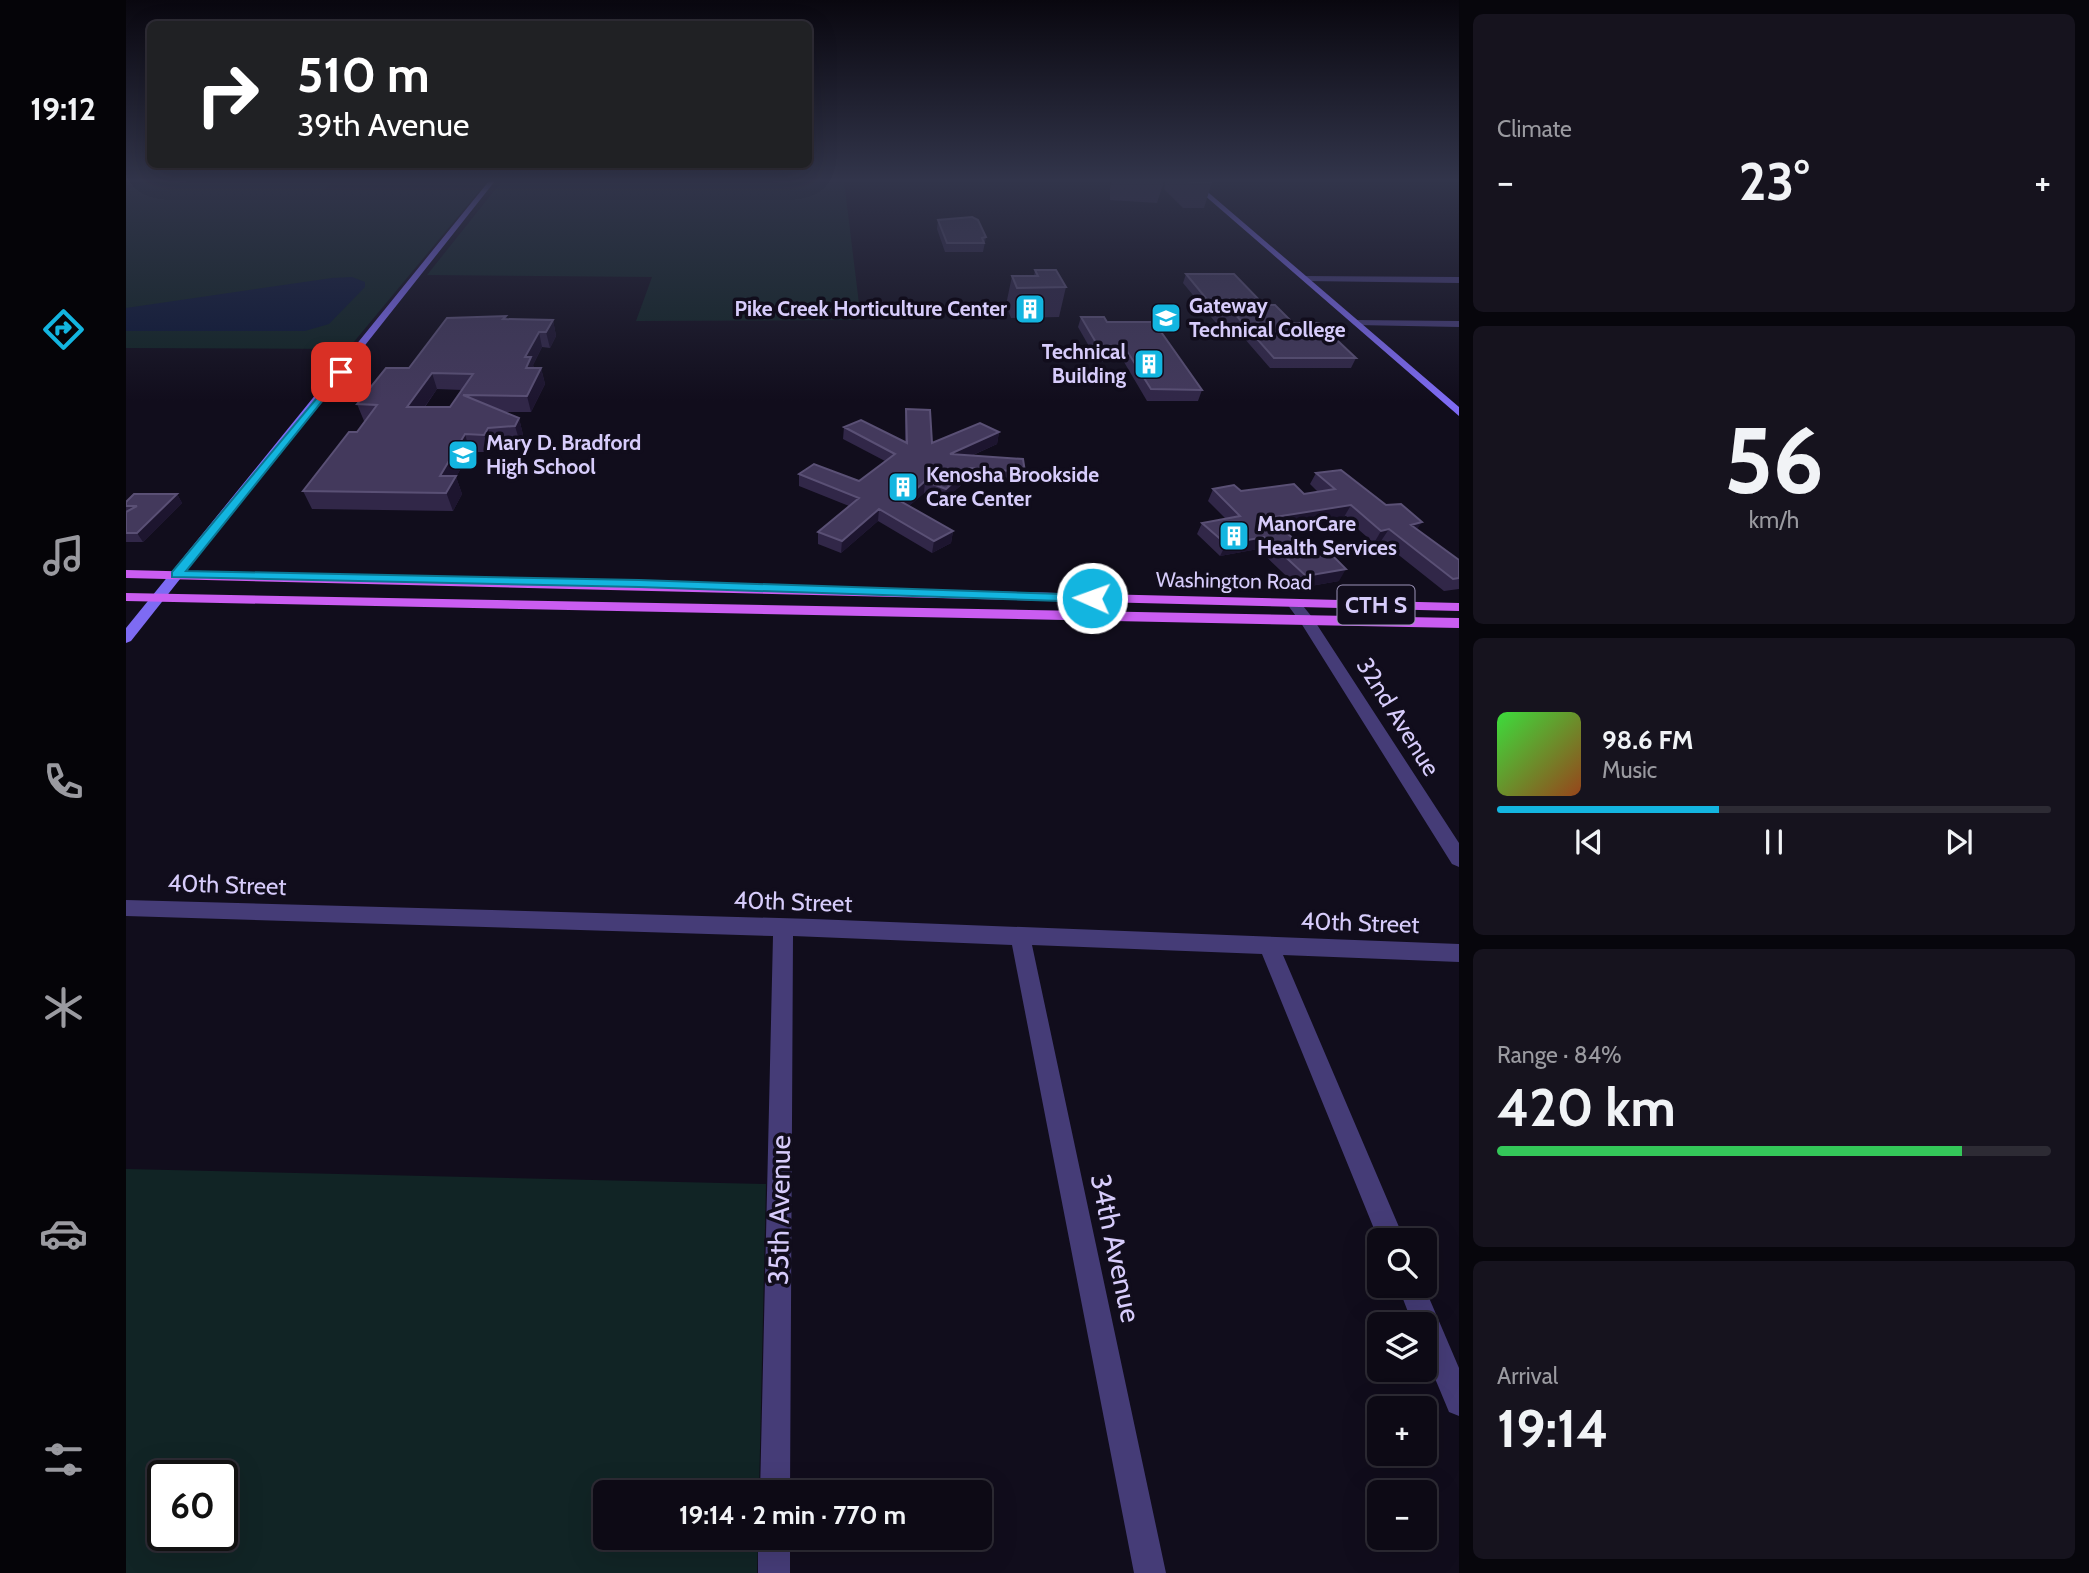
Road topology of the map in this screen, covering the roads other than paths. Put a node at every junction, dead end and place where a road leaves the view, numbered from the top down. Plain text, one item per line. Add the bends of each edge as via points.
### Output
1 (433, 254) edge
2 (1275, 254) edge
3 (1285, 254) edge
4 (1302, 275) junction
5 (1459, 280) edge
6 (1356, 322) junction
7 (1459, 324) edge
8 (1459, 413) edge
9 (126, 574) edge
10 (177, 575) junction
11 (413, 579) junction
12 (126, 597) edge
13 (159, 597) junction
14 (298, 600) junction
15 (1207, 602) junction
16 (1294, 604) junction
17 (1459, 607) edge
18 (1216, 618) junction
19 (1307, 620) junction
20 (1459, 623) edge
21 (126, 638) edge
22 (1459, 859) edge
23 (126, 908) edge
24 (783, 928) junction
25 (1020, 936) junction
26 (1269, 946) junction
27 (1459, 953) edge
28 (1387, 1228) edge
29 (1416, 1298) edge
30 (1459, 1402) edge
31 (775, 1480) edge
32 (774, 1550) edge
33 (774, 1573) edge
34 (1150, 1573) edge

1 - 10 street
2 - 4 street
3 - 4 street
4 - 5 street
4 - 6 street
6 - 7 street
6 - 8 street
9 - 10 main road, Washington Road
10 - 11 main road, Washington Road
10 - 13 street
11 - 14 main road via 409,588 396,594 332,593
11 - 15 main road, Washington Road
12 - 13 main road, Washington Road
13 - 14 main road, Washington Road
13 - 21 street
14 - 18 main road, Washington Road
15 - 16 main road, Washington Road
15 - 18 main road
16 - 17 main road, Washington Road / CTH S
16 - 19 street, 32nd Avenue
18 - 19 main road, Washington Road
19 - 20 main road, Washington Road / CTH S
19 - 22 street, 32nd Avenue
23 - 24 street, 40th Street
24 - 25 street, 40th Street
24 - 31 street, 35th Avenue
25 - 26 street, 40th Street
25 - 34 street, 34th Avenue
26 - 27 street, 40th Street
26 - 28 street
29 - 30 street
32 - 33 street

